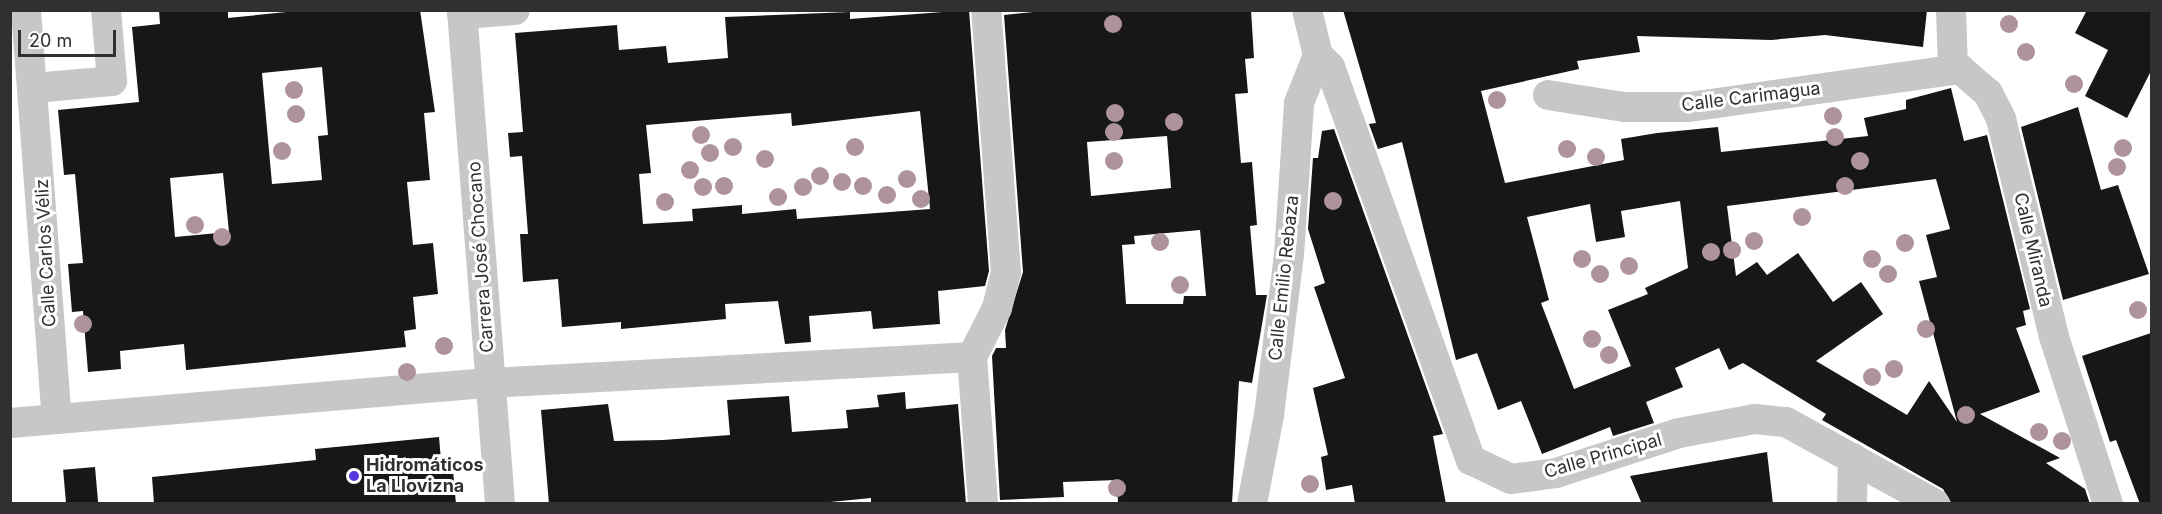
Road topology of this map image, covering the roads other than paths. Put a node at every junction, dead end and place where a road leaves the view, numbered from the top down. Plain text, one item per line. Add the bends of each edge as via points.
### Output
1 (26, 10) edge
2 (106, 10) edge
3 (515, 10) edge
4 (986, 10) edge
5 (1307, 10) edge
6 (1951, 10) edge
7 (462, 12) edge
8 (1318, 55) junction
9 (1953, 67) junction
10 (34, 88) junction
11 (1548, 95) dead end
12 (972, 357) junction
13 (491, 383) junction
14 (57, 419) junction
15 (10, 423) edge
16 (1853, 458) junction
17 (500, 504) edge
18 (982, 504) edge
19 (1252, 504) edge
20 (1852, 504) edge
21 (1935, 504) edge
22 (2108, 504) edge

1 - 10 street, Calle Carlos Véliz
2 - 10 street via 112,81
3 - 7 street
4 - 12 street via 1006,273 998,308
5 - 8 street
6 - 9 street
7 - 13 street, Carrera José Chocano
8 - 16 street, Calle Principal via 1330,67 1471,460 1511,479 1534,476 1679,433 1755,419 1786,422
8 - 19 street, Calle Emilio Rebaza via 1299,103 1289,255 1269,415
9 - 11 street, Calle Carimagua via 1689,107 1624,107
9 - 22 street, Calle Miranda via 1988,93 2001,120 2054,337
10 - 14 street, Calle Carlos Véliz
12 - 13 street
12 - 18 street
13 - 14 street
13 - 17 street, Carrera José Chocano
14 - 15 street
16 - 20 street
16 - 21 street, Calle Principal

